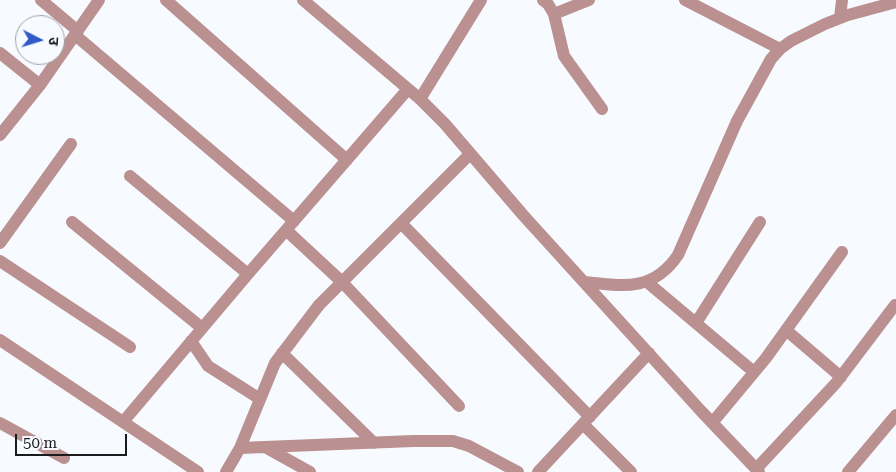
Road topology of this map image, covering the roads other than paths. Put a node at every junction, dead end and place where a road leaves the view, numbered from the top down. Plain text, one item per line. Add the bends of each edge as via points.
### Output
1 (41, 0) edge
2 (99, 0) edge
3 (166, 0) edge
4 (303, 0) edge
5 (481, 0) edge
6 (543, 0) edge
7 (589, 0) edge
8 (685, 0) edge
9 (842, 0) edge
10 (896, 2) edge
11 (554, 14) junction
12 (840, 18) junction
13 (76, 33) junction
14 (780, 49) junction
15 (0, 53) edge
16 (40, 85) junction
17 (408, 89) junction
18 (420, 98) junction
19 (602, 109) dead end
20 (0, 135) edge
21 (71, 144) dead end
22 (470, 154) junction
23 (346, 160) junction
24 (130, 176) dead end
25 (72, 222) dead end
26 (760, 222) dead end
27 (401, 223) junction
28 (290, 225) junction
29 (0, 243) edge
30 (842, 252) dead end
31 (0, 261) edge
32 (248, 274) junction
33 (342, 282) junction
34 (584, 282) junction
35 (647, 282) junction
36 (895, 305) edge
37 (696, 323) junction
38 (202, 328) junction
39 (786, 330) junction
40 (0, 340) edge
41 (191, 341) junction
42 (130, 347) dead end
43 (282, 353) junction
44 (649, 354) junction
45 (754, 372) junction
46 (842, 377) junction
47 (260, 399) junction
48 (459, 406) dead end
49 (896, 415) edge
50 (586, 420) junction
51 (123, 422) junction
52 (0, 423) edge
53 (712, 423) junction
54 (374, 443) junction
55 (264, 447) junction
56 (240, 448) junction
57 (64, 458) dead end
58 (757, 471) edge
59 (198, 472) edge
60 (226, 472) edge
61 (310, 472) edge
62 (518, 472) edge
63 (538, 472) edge
64 (630, 472) edge
65 (848, 472) edge

1 - 13 street
2 - 13 street
3 - 23 street
4 - 17 street
5 - 18 street
6 - 11 street
7 - 11 street
8 - 14 street
9 - 12 street
10 - 12 street
11 - 19 street via 564,56
12 - 14 street
13 - 16 street
13 - 28 street
14 - 35 street via 764,70 737,121 678,255 664,272
15 - 16 street
16 - 20 street
17 - 18 street
17 - 23 street
18 - 22 street
21 - 29 street
22 - 27 street
22 - 34 street
23 - 28 street
24 - 32 street
25 - 38 street
26 - 37 street
27 - 33 street
27 - 50 street
28 - 32 street
28 - 33 street
30 - 39 street
31 - 42 street
32 - 38 street
33 - 43 street via 319,304
33 - 48 street
34 - 35 street via 618,286
34 - 44 street
35 - 37 street
36 - 46 street
37 - 45 street
38 - 41 street
39 - 45 street
39 - 46 street
40 - 51 street
41 - 47 street via 208,366
41 - 51 street
43 - 47 street
43 - 54 street
44 - 50 street
44 - 53 street
45 - 53 street
46 - 58 street
47 - 56 street
49 - 65 street
50 - 63 street
50 - 64 street
51 - 59 street
52 - 57 street
53 - 58 street
54 - 55 street
54 - 62 street via 453,442 468,446
55 - 56 street
55 - 61 street
56 - 60 street

